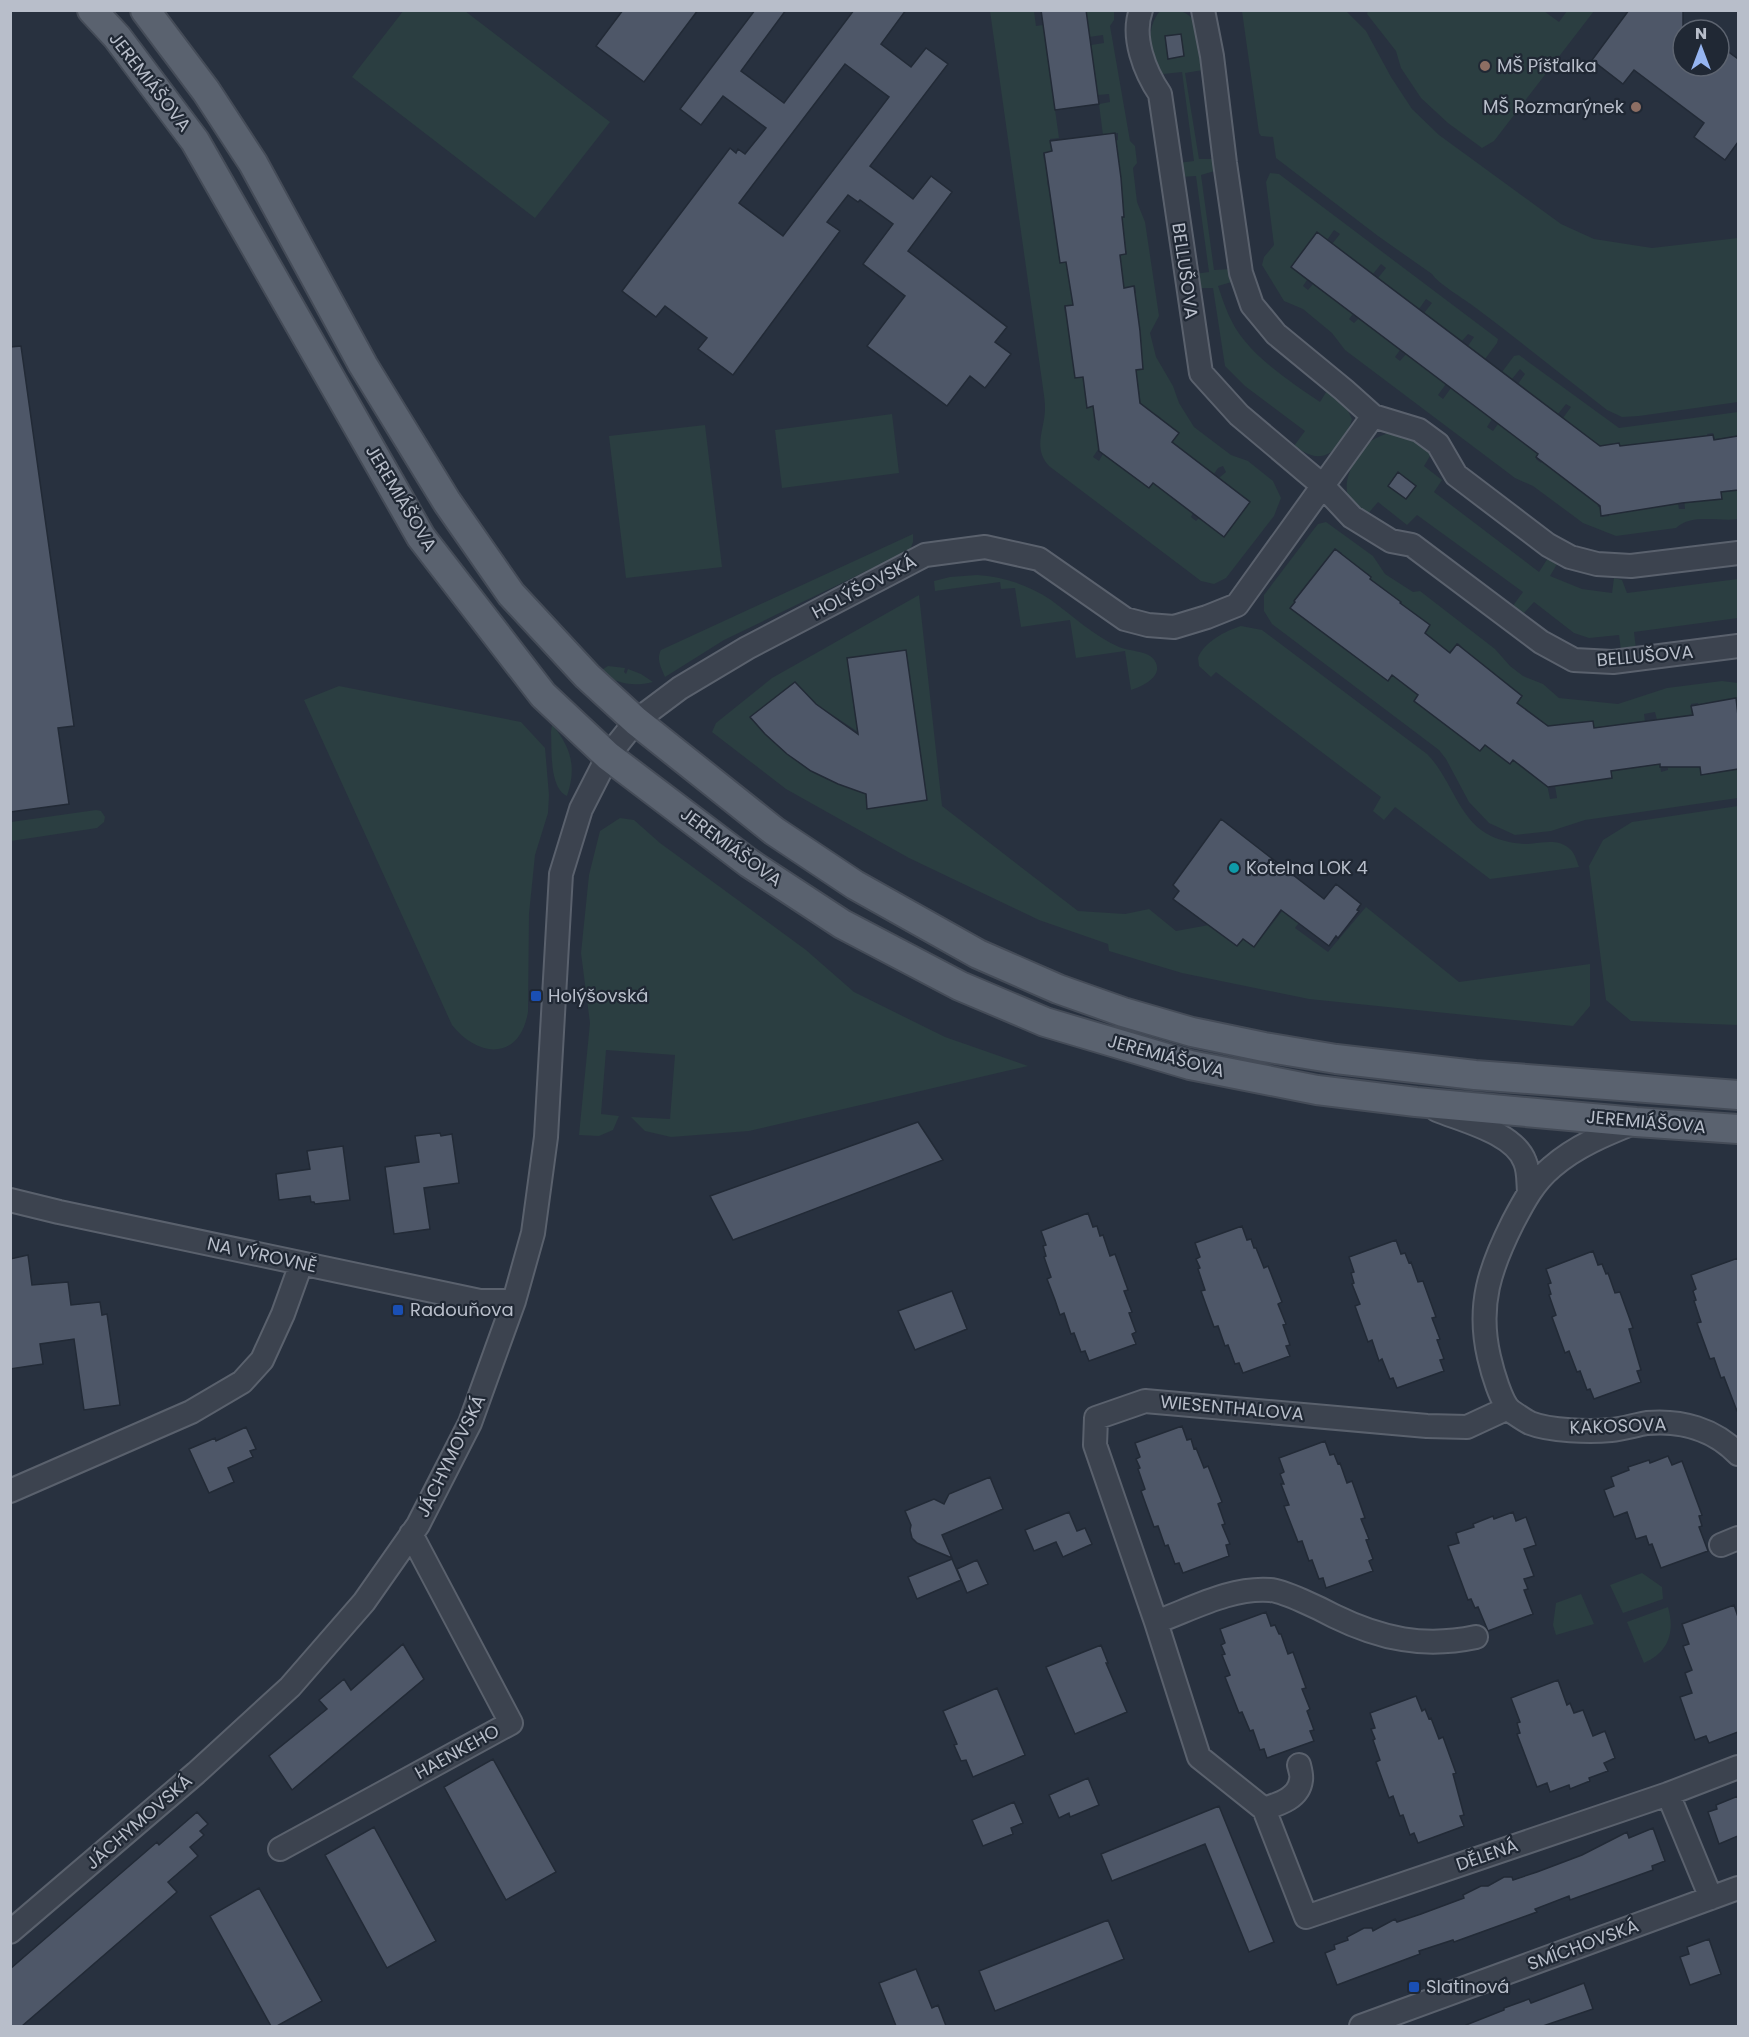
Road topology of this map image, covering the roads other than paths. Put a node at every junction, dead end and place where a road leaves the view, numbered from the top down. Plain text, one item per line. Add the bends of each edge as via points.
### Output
1 (92, 10) edge
2 (145, 10) edge
3 (1141, 10) edge
4 (1203, 10) edge
5 (1373, 416) junction
6 (1322, 484) junction
7 (1738, 553) edge
8 (1738, 646) edge
9 (636, 721) junction
10 (608, 756) junction
11 (1738, 1095) edge
12 (1416, 1102) junction
13 (1636, 1122) junction
14 (1738, 1130) edge
15 (1529, 1191) junction
16 (10, 1200) edge
17 (301, 1264) junction
18 (514, 1301) junction
19 (1508, 1408) junction
20 (1738, 1454) edge
21 (10, 1491) edge
22 (411, 1534) junction
23 (1156, 1622) junction
24 (1476, 1637) dead end
25 (1299, 1765) dead end
26 (1738, 1767) edge
27 (1668, 1794) junction
28 (1264, 1809) junction
29 (280, 1849) dead end
30 (1738, 1888) edge
31 (1711, 1898) junction
32 (10, 1932) edge
33 (1363, 2026) edge

1 - 10 main road, JEREMIÁŠOVA via 195,141 421,537 543,695
2 - 9 main road, JEREMIÁŠOVA via 206,91 253,163 363,365 447,502 511,594 587,676
3 - 6 street, BELLUŠOVA via 1138,30 1144,66 1161,94 1201,373 1239,415
4 - 5 street via 1241,273 1252,305 1276,334
5 - 6 street
5 - 7 street via 1419,429 1438,444 1456,475 1570,557 1631,566
6 - 8 street, BELLUŠOVA via 1352,517 1391,541 1412,545 1541,642 1574,660 1613,662
6 - 9 street, HOLÝŠOVSKÁ via 1237,604 1207,617 1174,627 1148,625 1125,619 1039,560 985,547 926,555 747,648 680,688
9 - 10 street, HOLÝŠOVSKÁ
9 - 11 main road, JEREMIÁŠOVA via 774,831 855,885 978,954 1123,1012 1192,1032 1336,1059 1475,1075
10 - 12 main road, JEREMIÁŠOVA via 749,863 842,924 960,986 1046,1022 1190,1065 1317,1090
10 - 18 street, JÁCHYMOVSKÁ via 578,818 561,874 545,1148 533,1233
12 - 13 main road, JEREMIÁŠOVA
12 - 15 street via 1506,1139 1526,1164
13 - 14 main road, JEREMIÁŠOVA
13 - 15 street via 1580,1147 1552,1167
15 - 19 street via 1491,1271 1485,1303 1486,1341 1493,1373
16 - 17 street, NA VÝROVNĚ
17 - 18 street, NA VÝROVNĚ via 480,1301
17 - 21 street via 262,1360 242,1382 191,1412
18 - 22 street, JÁCHYMOVSKÁ via 470,1423
19 - 20 street, KAKOSOVA via 1531,1423 1573,1431 1613,1430 1647,1423 1682,1424 1708,1432
19 - 23 street, WIESENTHALOVA via 1467,1427 1145,1401 1096,1418 1095,1445
22 - 29 street, HAENKEHO via 511,1723
22 - 32 street, JÁCHYMOVSKÁ via 364,1602 290,1687
23 - 24 street via 1238,1592 1272,1590 1383,1636 1416,1642 1453,1642
23 - 28 street, WIESENTHALOVA via 1199,1757
25 - 28 street via 1302,1780 1295,1792 1285,1801
26 - 27 street, DĚLENÁ
27 - 28 street, DĚLENÁ via 1306,1917
27 - 31 street
30 - 31 street, SMÍCHOVSKÁ
31 - 33 street, SMÍCHOVSKÁ

